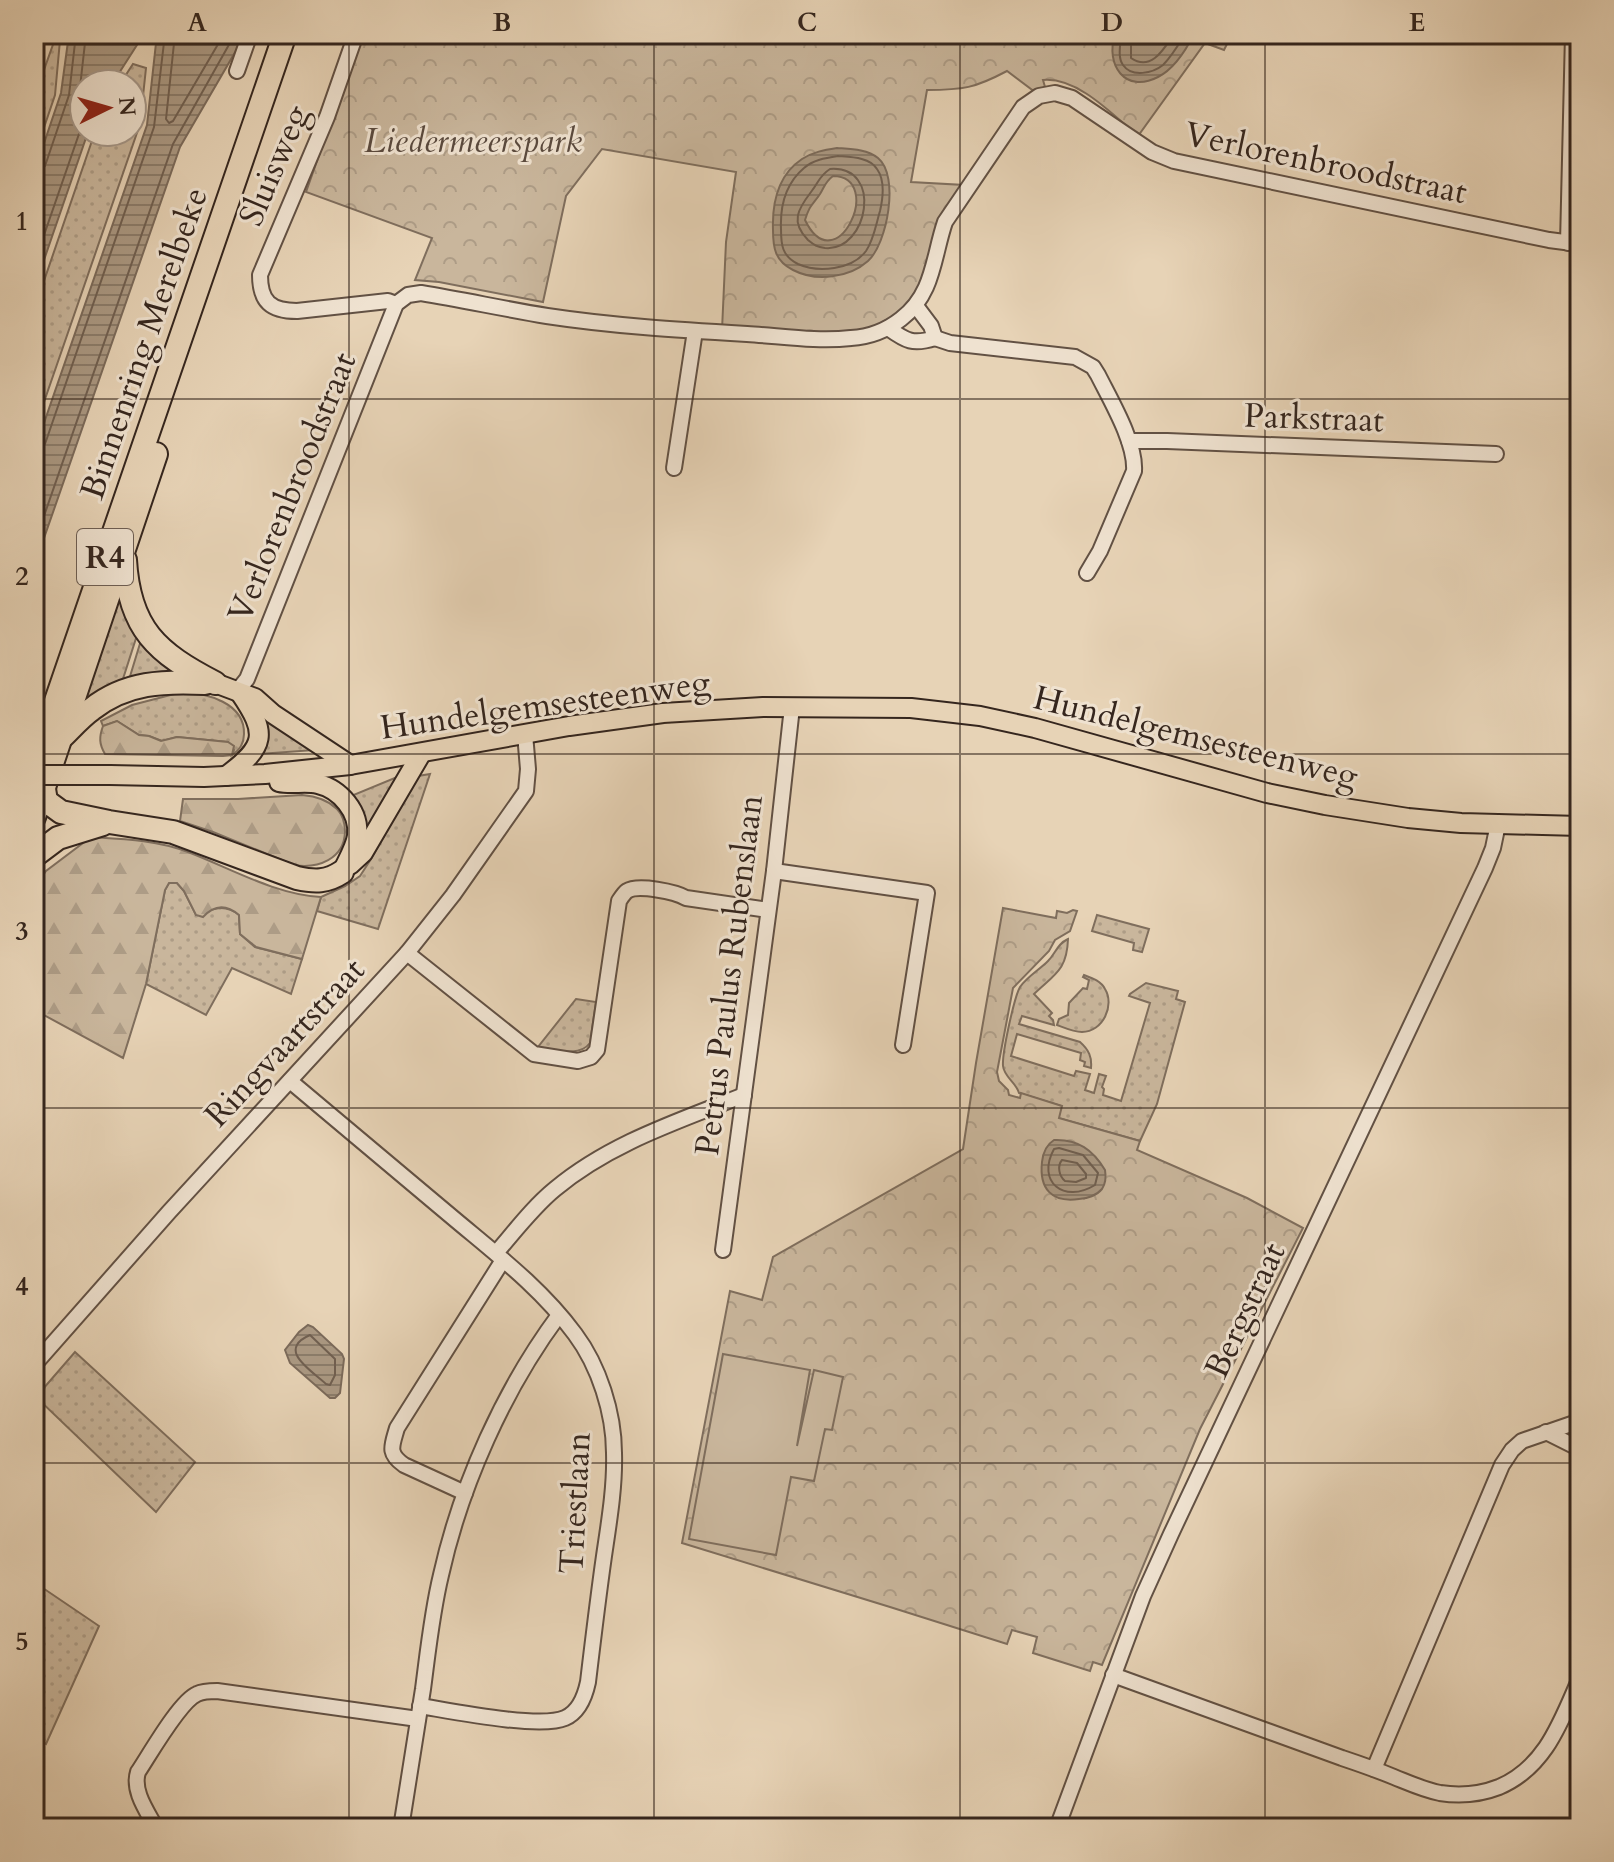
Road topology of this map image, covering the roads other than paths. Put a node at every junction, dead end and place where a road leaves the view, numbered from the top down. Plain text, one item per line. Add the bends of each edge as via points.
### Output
1 (250, 34) edge
2 (285, 34) edge
3 (356, 34) edge
4 (1573, 34) edge
5 (237, 71) dead end
6 (1574, 244) edge
7 (396, 304) junction
8 (916, 306) junction
9 (283, 311) joint
10 (888, 328) junction
11 (695, 331) junction
12 (935, 338) junction
13 (176, 349) junction
14 (1129, 441) junction
15 (1496, 454) dead end
16 (674, 468) dead end
17 (125, 550) junction
18 (1087, 573) dead end
19 (215, 683) junction
20 (238, 690) junction
21 (792, 707) junction
22 (525, 734) junction
23 (60, 739) junction
24 (421, 754) junction
25 (34, 765) edge
26 (350, 765) junction
27 (265, 774) junction
28 (226, 776) junction
29 (39, 782) edge
30 (34, 817) edge
31 (109, 822) junction
32 (1498, 824) junction
33 (1580, 826) edge
34 (34, 856) edge
35 (774, 871) junction
36 (342, 872) junction
37 (768, 910) junction
38 (407, 953) junction
39 (903, 1045) dead end
40 (290, 1081) junction
41 (744, 1095) junction
42 (723, 1250) dead end
43 (500, 1256) junction
44 (559, 1315) junction
45 (34, 1365) edge
46 (1580, 1421) edge
47 (1546, 1432) junction
48 (1580, 1449) edge
49 (465, 1493) junction
50 (1113, 1675) junction
51 (1580, 1678) edge
52 (419, 1713) junction
53 (1374, 1769) junction
54 (156, 1828) edge
55 (401, 1828) edge
56 (1057, 1828) edge

1 - 5 street
2 - 13 highway, Binnenring Merelbeke / R4
3 - 9 street, Sluisweg via 260,275 265,300
4 - 6 street, Verlorenbroodstraat
6 - 8 street, Verlorenbroodstraat via 1174,161 1072,98 1055,93 1023,107 945,222 937,259
7 - 9 street, Verlorenbroodstraat
7 - 11 street, Verlorenbroodstraat via 421,293 548,316
7 - 20 street, Verlorenbroodstraat via 247,679
8 - 10 street, Verlorenbroodstraat
8 - 12 street
10 - 11 street, Verlorenbroodstraat via 828,339
10 - 12 street via 912,342
11 - 16 street
12 - 14 street via 1085,361 1098,375
13 - 17 highway via 168,415
13 - 25 highway, Binnenring Merelbeke / R4
14 - 15 street, Parkstraat
14 - 18 street via 1134,471
17 - 19 highway, R4 via 127,586 142,628 182,666
17 - 23 highway
19 - 20 main road
19 - 23 highway via 166,681 122,691 92,708
20 - 26 main road
20 - 28 main road via 260,732 253,752
21 - 22 main road, Hundelgemsesteenweg via 663,713
21 - 32 main road, Hundelgemsesteenweg via 911,708 980,716 1267,793 1387,816
21 - 35 street, Petrus Paulus Rubenslaan
22 - 24 main road, Hundelgemsesteenweg
22 - 38 street, Ringvaartstraat via 526,791
23 - 29 highway
24 - 26 main road, Hundelgemsesteenweg
24 - 36 main road via 363,853
26 - 27 main road, Hundelgemsesteenweg
27 - 28 main road, Hundelgemsesteenweg
27 - 36 main road via 282,783 330,788 344,799 353,811 357,836
28 - 29 main road, Hundelgemsesteenweg, bridge via 110,775
29 - 30 highway
29 - 31 highway via 46,801 61,812
31 - 34 highway via 58,838
31 - 36 highway via 173,832 310,881
32 - 33 main road, Hundelgemsesteenweg
32 - 50 street, Bergstraat via 1485,868 1171,1534
35 - 37 street, Petrus Paulus Rubenslaan
35 - 39 street via 927,893
37 - 38 street via 678,893 627,891 619,901 597,1050 578,1061 534,1054
37 - 41 street, Petrus Paulus Rubenslaan
38 - 40 street, Ringvaartstraat
40 - 43 street, Triestlaan
40 - 45 street, Ringvaartstraat
41 - 42 street, Petrus Paulus Rubenslaan
41 - 43 street via 629,1142 582,1169 553,1191
43 - 44 street, Triestlaan
43 - 49 street via 397,1428 391,1449 404,1465
44 - 49 street via 502,1409
44 - 52 street, Triestlaan via 588,1356 613,1432 607,1534 585,1693 568,1717 544,1722
46 - 47 street
47 - 48 street
47 - 53 street via 1522,1441 1502,1465
49 - 52 street via 441,1573
50 - 53 street
50 - 56 street, Bergstraat
51 - 53 street via 1545,1751 1498,1787 1441,1793
52 - 54 street, Triestlaan via 217,1691 196,1694 135,1781
52 - 55 street

